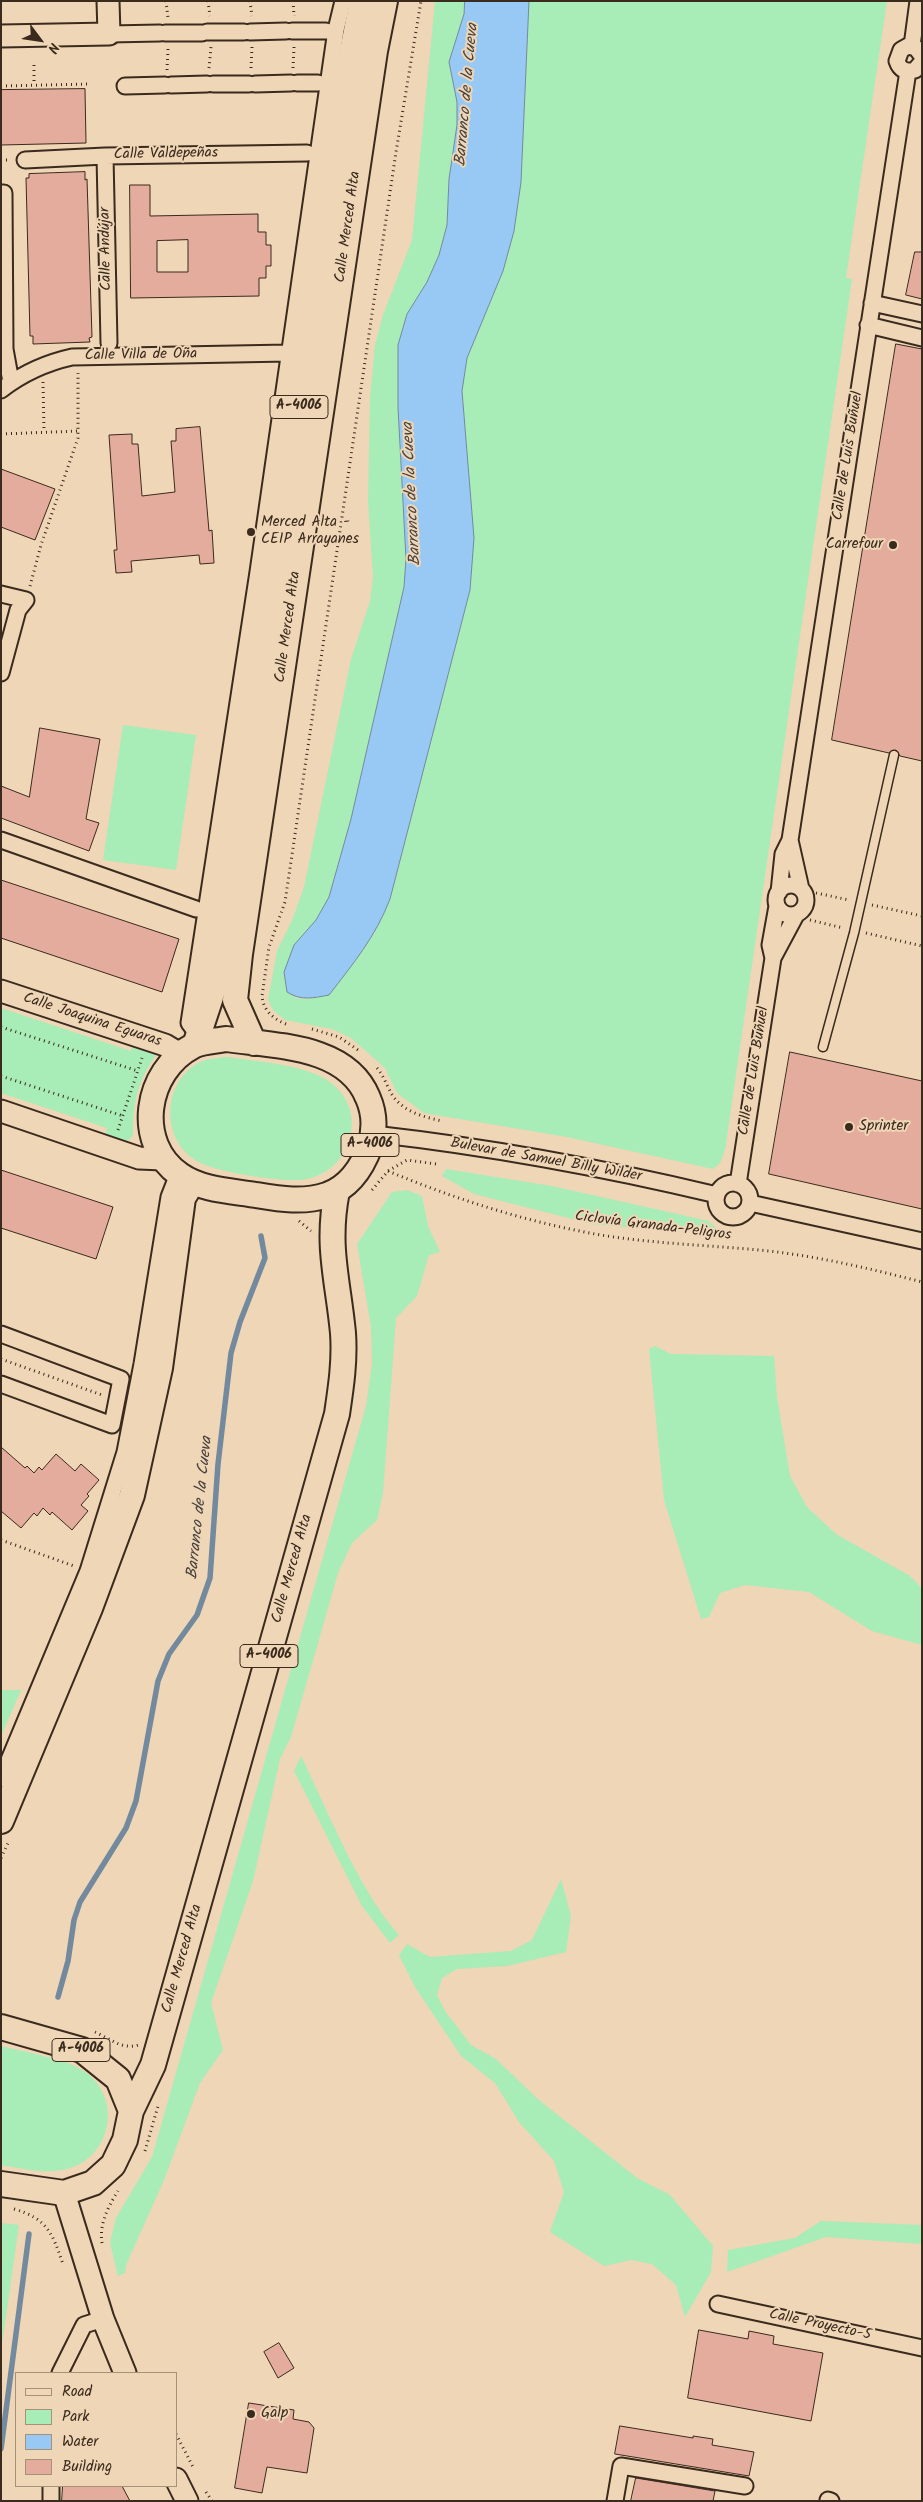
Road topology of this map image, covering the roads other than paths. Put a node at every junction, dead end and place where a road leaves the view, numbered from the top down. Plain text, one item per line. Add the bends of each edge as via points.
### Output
1 (108, 1) edge
2 (343, 1) edge
3 (362, 1) edge
4 (385, 1) edge
5 (919, 8) edge
6 (326, 31) dead end
7 (109, 34) junction
8 (1, 36) edge
9 (917, 51) edge
10 (922, 62) edge
11 (908, 71) junction
12 (318, 84) dead end
13 (126, 86) dead end
14 (307, 153) dead end
15 (106, 156) junction
16 (25, 160) dead end
17 (1, 193) edge
18 (872, 303) junction
19 (922, 314) edge
20 (868, 326) junction
21 (922, 338) edge
22 (110, 343) dead end
23 (288, 353) junction
24 (6, 386) edge
25 (1, 594) edge
26 (1, 673) edge
27 (894, 754) dead end
28 (1, 840) edge
29 (790, 840) junction
30 (806, 890) junction
31 (778, 899) junction
32 (196, 909) dead end
33 (801, 917) junction
34 (773, 958) junction
35 (1, 991) edge
36 (254, 1043) junction
37 (191, 1045) junction
38 (824, 1047) dead end
39 (1, 1112) edge
40 (374, 1134) junction
41 (178, 1172) junction
42 (738, 1184) junction
43 (337, 1191) junction
44 (717, 1195) junction
45 (750, 1203) junction
46 (922, 1241) edge
47 (1, 1334) edge
48 (1, 1384) edge
49 (1, 1779) edge
50 (1, 1821) edge
51 (1, 2027) edge
52 (131, 2111) junction
53 (1, 2184) edge
54 (64, 2192) junction
55 (718, 2304) dead end
56 (103, 2319) junction
57 (922, 2348) edge
58 (60, 2372) edge
59 (125, 2372) edge
60 (178, 2483) edge
61 (745, 2486) dead end
62 (51, 2487) edge
63 (50, 2501) edge
64 (188, 2501) edge
65 (615, 2501) edge

1 - 7 street
2 - 23 street
3 - 37 main road, Calle Merced Alta / A-4006 via 211,997
4 - 36 main road, Calle Merced Alta / A-4006 via 373,61 240,954 235,1000
5 - 9 street
6 - 7 street
7 - 8 street
9 - 11 street via 901,50 897,57 901,68
10 - 11 street via 915,70
11 - 18 street, Calle de Luis Buñuel
12 - 13 street
14 - 15 street, Calle Valdepeñas
15 - 16 street, Calle Valdepeñas
15 - 22 street, Calle Andújar
17 - 24 street via 4,193
18 - 19 street
18 - 20 street, Calle de Luis Buñuel
20 - 21 street
20 - 29 street, Calle de Luis Buñuel
23 - 24 street, Calle Villa de Oña via 72,357 46,363
23 - 37 street via 189,1023
25 - 26 street via 26,600 18,610
27 - 38 lane via 854,933
28 - 32 street
29 - 30 street, Calle de Luis Buñuel
29 - 31 street, Calle de Luis Buñuel via 783,854
30 - 31 street via 792,885
30 - 33 street via 806,905
31 - 33 street via 783,913
31 - 34 street, Calle de Luis Buñuel via 770,945
33 - 34 street, Calle de Luis Buñuel
34 - 42 street, Calle de Luis Buñuel
35 - 37 street, Calle Joaquina Eguaras via 165,1045
36 - 37 main road, A-4006 via 226,1039
36 - 40 main road, A-4006 via 318,1054 347,1068 366,1092 372,1107
37 - 41 main road, A-4006 via 167,1068 155,1088 149,1109 152,1132
39 - 41 street
40 - 43 main road, A-4006 via 354,1177
40 - 44 street, Bulevar de Samuel Billy Wilder via 562,1162
41 - 43 main road, A-4006 via 289,1200 313,1200
41 - 49 street via 169,1196 125,1452 88,1571
41 - 50 main road via 183,1198 160,1368 132,1495 90,1608
42 - 44 street via 726,1184
42 - 45 street via 749,1192
43 - 52 main road, Calle Merced Alta / A-4006 via 331,1239 343,1334 344,1370 337,1414 161,2039 153,2065
44 - 45 street via 720,1211 729,1217 745,1212
45 - 46 street
47 - 48 street via 121,1378 112,1425
51 - 52 main road, A-4006 via 82,2050 118,2079
52 - 54 main road, A-4006 via 125,2140 113,2165 93,2183
53 - 54 main road, A-4006
54 - 56 street
55 - 57 street, Calle Proyecto-5
56 - 58 street via 84,2325
56 - 59 street
60 - 64 street
61 - 65 street via 621,2466
62 - 63 street

